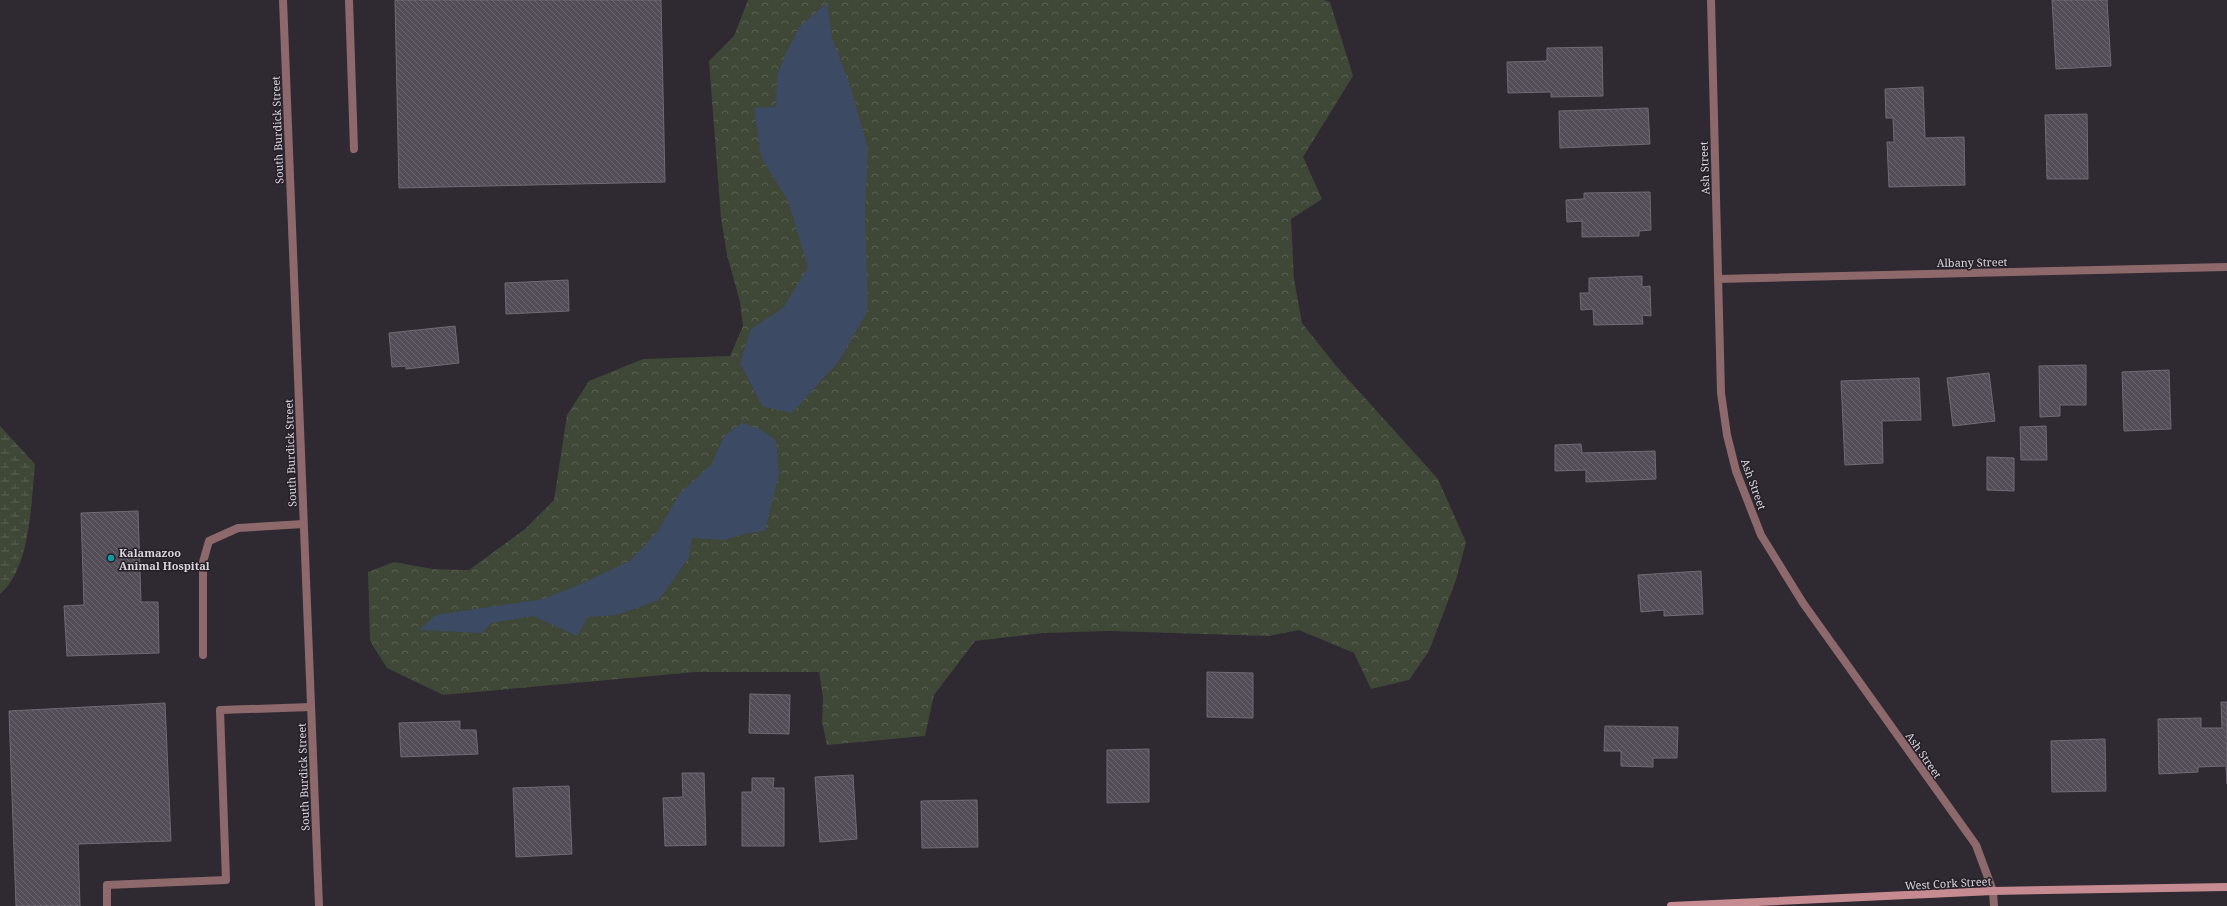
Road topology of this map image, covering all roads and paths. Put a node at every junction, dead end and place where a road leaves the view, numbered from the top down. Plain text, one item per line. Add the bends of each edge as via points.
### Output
1 (283, 0) edge
2 (349, 0) edge
3 (1711, 0) edge
4 (354, 149) dead end
5 (2227, 266) edge
6 (1718, 279) junction
7 (304, 524) junction
8 (203, 655) dead end
9 (311, 707) junction
10 (2227, 887) edge
11 (1993, 892) junction
12 (107, 906) edge
13 (319, 906) edge
14 (1671, 906) edge
15 (1994, 906) edge

1 - 7 street, South Burdick Street
2 - 4 street
3 - 6 street, Ash Street
5 - 6 street, Albany Street
6 - 11 street, Ash Street via 1721,393 1727,435 1736,471 1761,536 1803,603 1976,845
7 - 8 street via 238,528 209,540 203,562
7 - 9 street, South Burdick Street
9 - 12 street via 220,710 226,880 107,885
9 - 13 street, South Burdick Street
10 - 11 street, West Cork Street
11 - 14 street, West Cork Street
11 - 15 street, Ash Street

